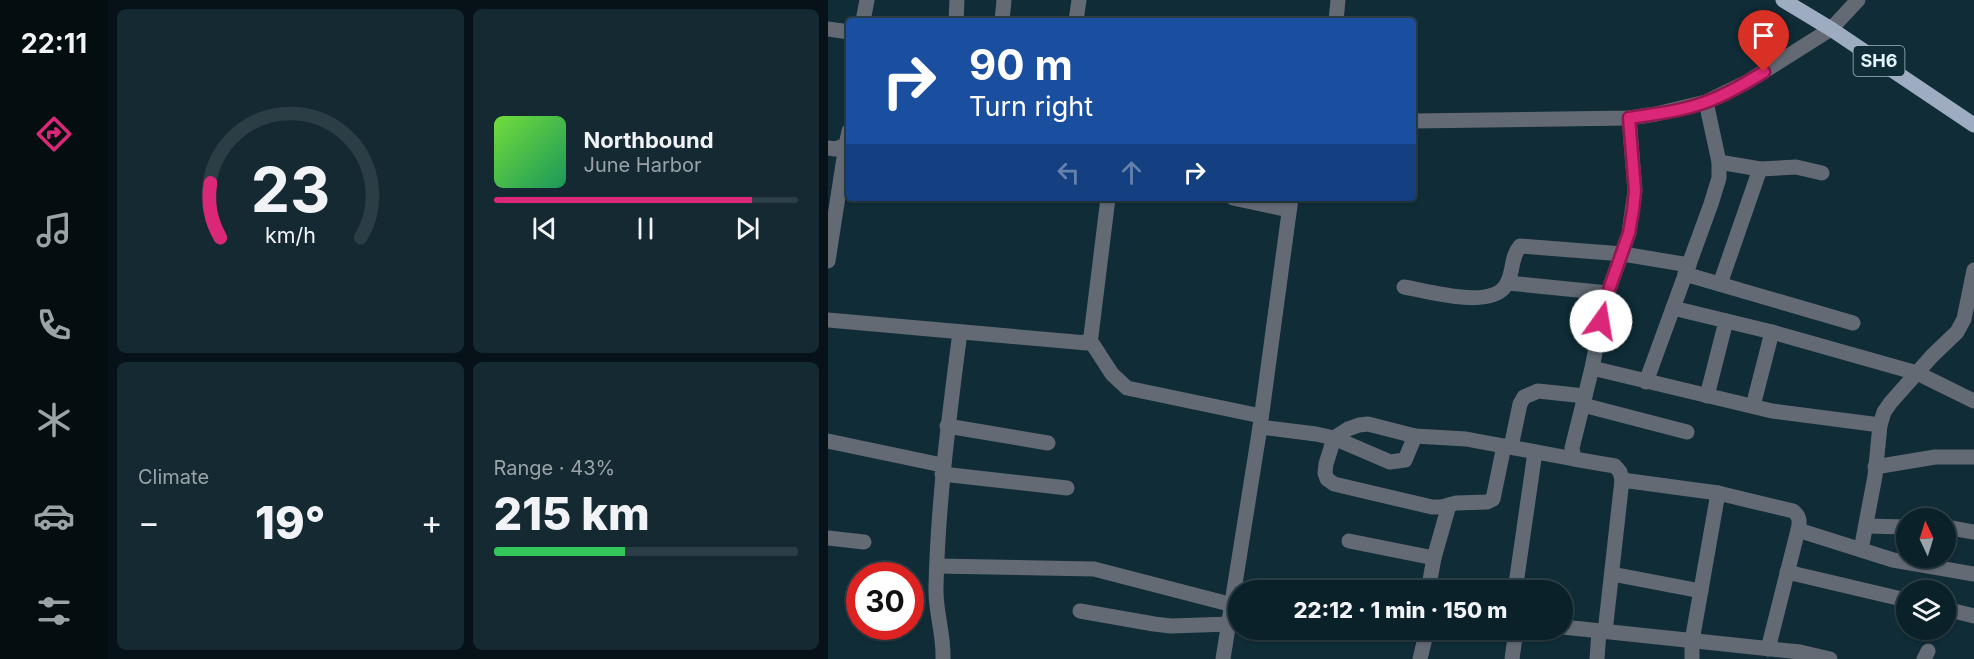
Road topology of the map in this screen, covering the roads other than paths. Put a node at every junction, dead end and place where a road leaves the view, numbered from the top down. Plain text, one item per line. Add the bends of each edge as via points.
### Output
1 (867, 0) edge
2 (957, 0) edge
3 (1004, 0) edge
4 (1079, 0) edge
5 (1338, 0) edge
6 (1783, 0) edge
7 (1858, 0) edge
8 (864, 18) edge
9 (956, 18) edge
10 (1002, 18) edge
11 (1076, 18) edge
12 (1336, 18) edge
13 (828, 29) edge
14 (1830, 29) junction
15 (846, 32) edge
16 (1706, 102) junction
17 (1629, 118) junction
18 (1416, 121) edge
19 (1974, 125) edge
20 (846, 140) edge
21 (828, 148) edge
22 (846, 150) edge
23 (1719, 162) junction
24 (1760, 169) junction
25 (1822, 173) dead end
26 (1108, 201) edge
27 (1262, 201) edge
28 (1290, 204) edge
29 (1623, 254) junction
30 (828, 261) edge
31 (1687, 270) junction
32 (1974, 270) edge
33 (1508, 283) junction
34 (1720, 284) junction
35 (1404, 287) dead end
36 (1608, 293) junction
37 (1673, 308) junction
38 (828, 320) edge
39 (1725, 321) junction
40 (1853, 323) dead end
41 (960, 332) junction
42 (1772, 333) junction
43 (1090, 340) junction
44 (1592, 368) junction
45 (1917, 373) junction
46 (1646, 382) junction
47 (1707, 396) junction
48 (1584, 400) junction
49 (1974, 401) edge
50 (1752, 406) junction
51 (1260, 421) junction
52 (1880, 425) junction
53 (947, 426) junction
54 (1687, 432) dead end
55 (1415, 436) junction
56 (1334, 438) junction
57 (828, 441) edge
58 (1048, 443) dead end
59 (1508, 446) junction
60 (1535, 452) junction
61 (1974, 457) edge
62 (1574, 459) junction
63 (1875, 467) junction
64 (942, 470) junction
65 (1622, 480) junction
66 (1067, 488) dead end
67 (1718, 493) junction
68 (1449, 505) junction
69 (1866, 526) junction
70 (1896, 527) edge
71 (1956, 529) edge
72 (1798, 530) junction
73 (1974, 532) edge
74 (828, 538) edge
75 (1349, 540) dead end
76 (864, 542) dead end
77 (1862, 550) junction
78 (1434, 558) junction
79 (937, 566) junction
80 (1787, 572) junction
81 (1612, 574) junction
82 (1974, 574) edge
83 (1237, 580) edge
84 (1430, 580) edge
85 (1517, 580) edge
86 (1701, 591) junction
87 (1896, 598) edge
88 (1228, 604) edge
89 (1080, 611) dead end
90 (1956, 612) edge
91 (1974, 616) edge
92 (1228, 624) edge
93 (1573, 628) edge
94 (1602, 632) junction
95 (1228, 634) edge
96 (1425, 640) edge
97 (1515, 640) edge
98 (1692, 641) junction
99 (1768, 649) junction
100 (944, 659) edge
101 (1223, 659) edge
102 (1420, 659) edge
103 (1512, 659) edge
104 (1597, 659) edge
105 (1692, 659) edge
106 (1830, 659) edge

1 - 8 street
2 - 9 street
3 - 10 street
4 - 11 street
5 - 12 street
6 - 14 main road, SH6
7 - 14 street
13 - 15 street
14 - 16 street via 1747,82
14 - 19 main road, SH6
16 - 17 street
16 - 23 street
17 - 18 street
17 - 29 street via 1635,191
20 - 21 street via 835,149
22 - 30 street
23 - 24 street
23 - 31 street via 1719,178
24 - 25 street via 1796,167
24 - 34 street
26 - 43 street
27 - 28 street
28 - 51 street
29 - 31 street
29 - 33 street via 1520,246 1512,259
29 - 36 street
31 - 34 street
31 - 37 street
32 - 45 street via 1964,319 1957,332
33 - 35 street via 1502,291 1479,298
33 - 36 street
34 - 40 street
36 - 44 street
37 - 39 street
37 - 46 street
38 - 41 street
39 - 42 street
39 - 47 street
41 - 43 street via 1083,344
41 - 53 street
42 - 45 street
42 - 50 street
43 - 51 street via 1112,374 1127,388
44 - 46 street
44 - 48 street
45 - 49 street
45 - 52 street via 1891,402
46 - 47 street
47 - 50 street
48 - 54 street
48 - 59 street via 1538,391 1524,397
48 - 62 street via 1572,448
50 - 52 street
51 - 56 street
51 - 83 street
52 - 63 street
53 - 58 street
53 - 64 street
55 - 56 street via 1368,424
55 - 56 street via 1405,460 1398,462
55 - 59 street
56 - 68 street via 1325,473 1334,484 1421,505
57 - 64 street
59 - 60 street
59 - 68 street via 1493,499
60 - 62 street
60 - 85 street
61 - 63 street via 1935,457
62 - 65 street via 1615,466
63 - 69 street
64 - 66 street
64 - 79 street
65 - 67 street
65 - 81 street
67 - 72 street via 1793,511 1798,514
67 - 86 street
68 - 78 street
69 - 70 street
69 - 77 street
71 - 73 street
72 - 77 street
72 - 80 street
74 - 76 street
75 - 78 street
77 - 82 street via 1893,560
78 - 84 street
79 - 88 street via 1094,569
79 - 100 street
80 - 87 street
80 - 99 street
81 - 86 street
81 - 94 street
86 - 98 street
89 - 92 street via 1171,626
90 - 91 street
93 - 94 street
94 - 98 street
94 - 104 street
95 - 101 street
96 - 102 street
97 - 103 street
98 - 99 street
98 - 105 street
99 - 106 street

